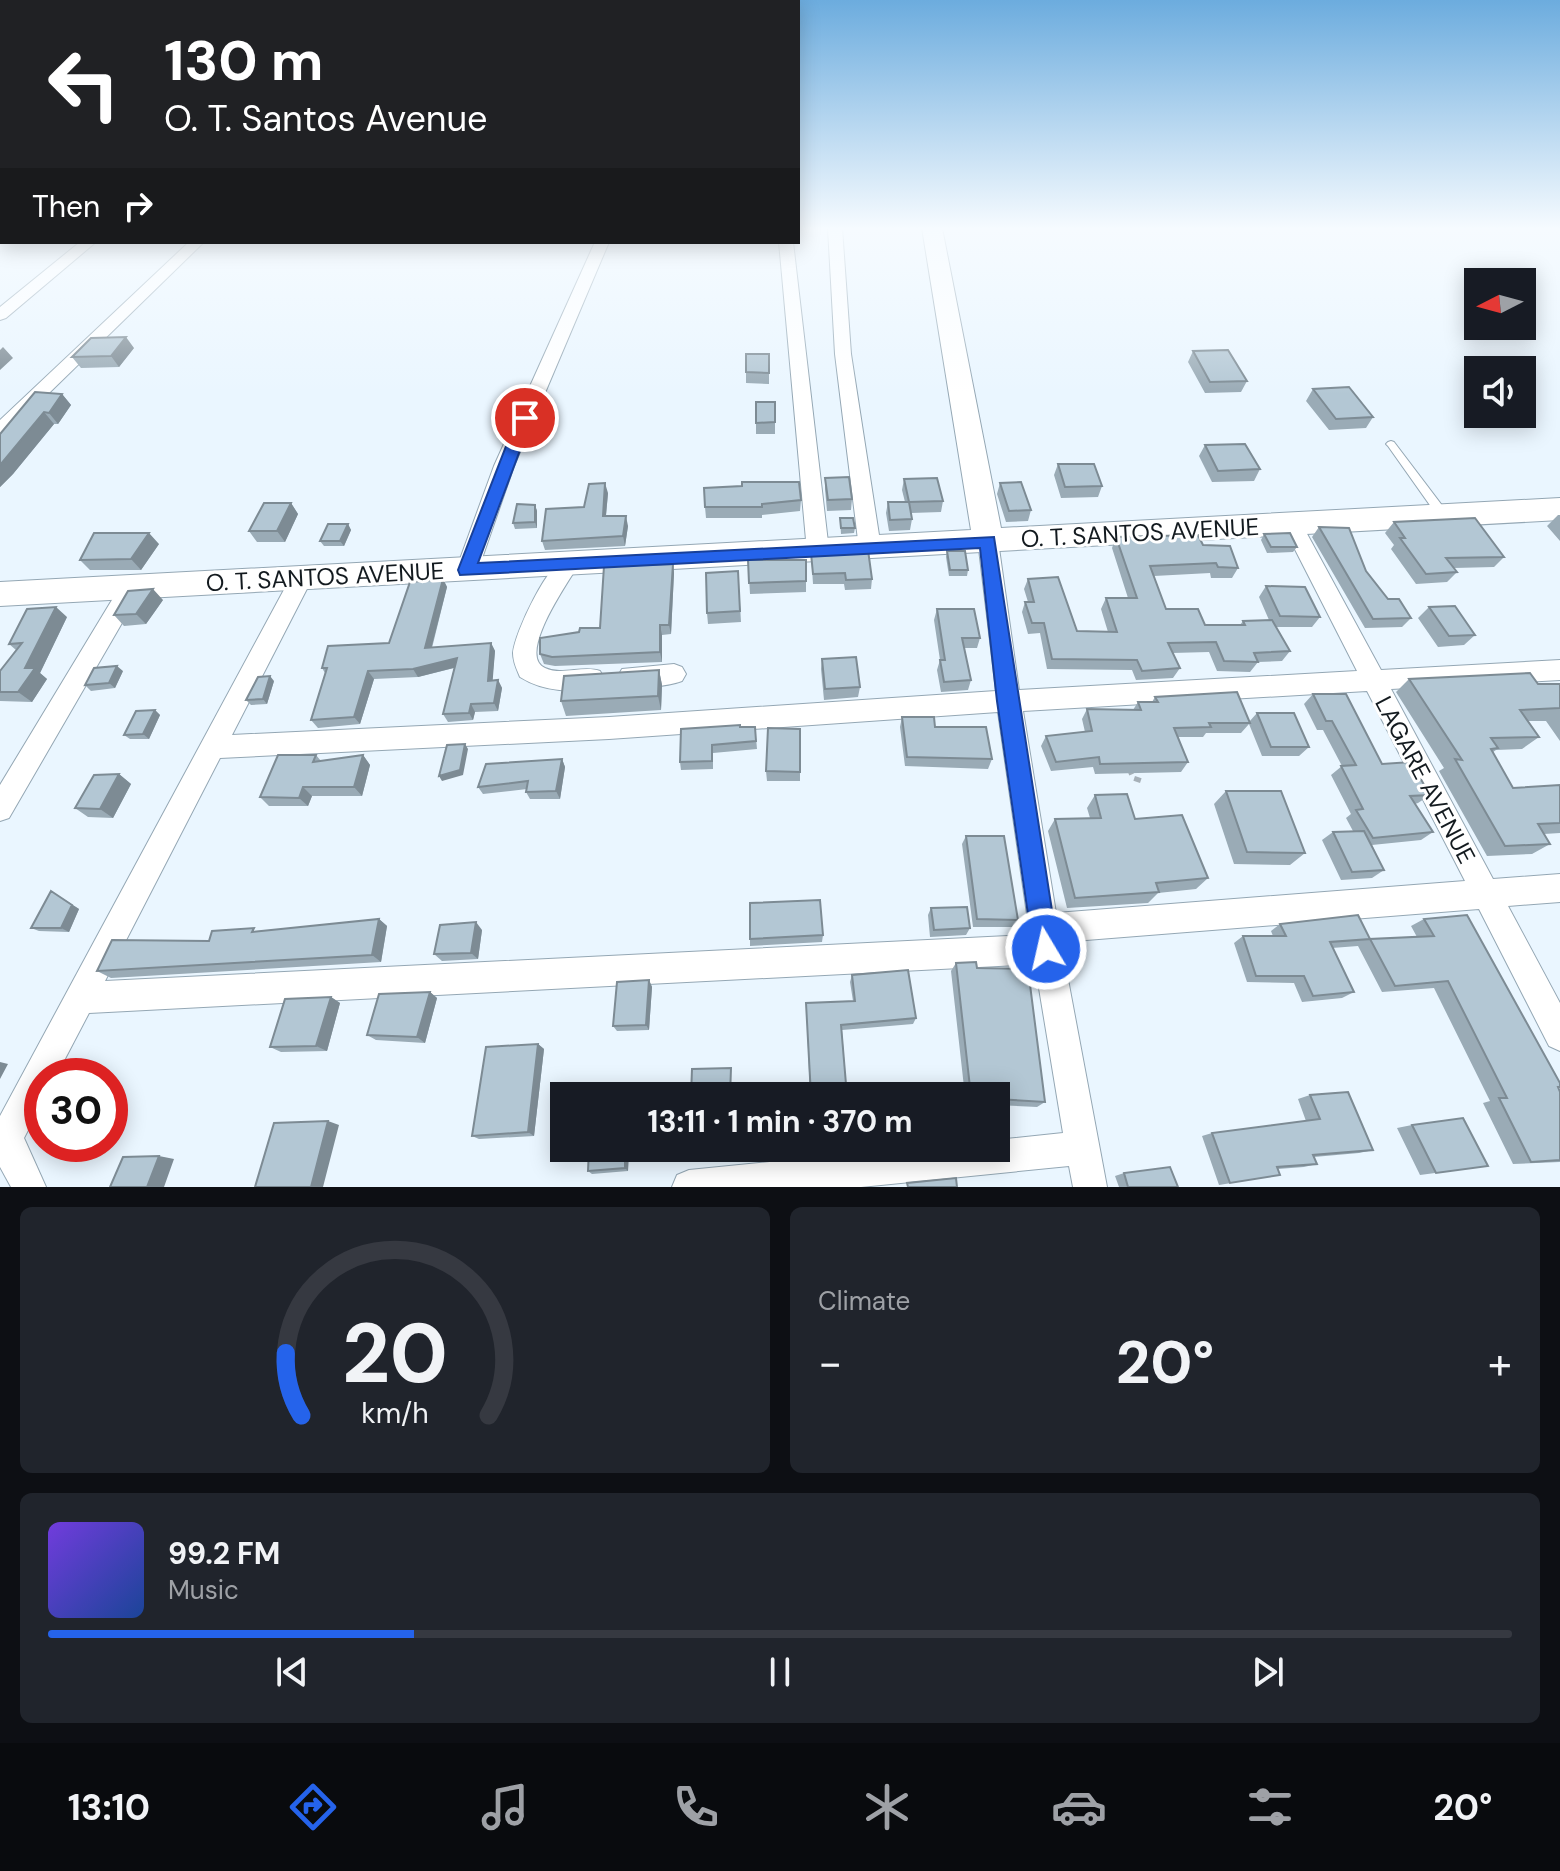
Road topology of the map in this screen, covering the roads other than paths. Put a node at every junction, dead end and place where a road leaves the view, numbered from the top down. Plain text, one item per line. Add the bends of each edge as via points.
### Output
1 (39, 283) edge
2 (154, 283) edge
3 (584, 283) edge
4 (790, 283) edge
5 (839, 283) edge
6 (942, 283) edge
7 (21, 298) junction
8 (0, 315) edge
9 (0, 328) edge
10 (0, 430) edge
11 (1391, 444) dead end
12 (1560, 509) edge
13 (1444, 516) junction
14 (1292, 524) junction
15 (988, 541) junction
16 (870, 548) junction
17 (818, 551) junction
18 (568, 564) junction
19 (467, 570) junction
20 (301, 579) junction
21 (132, 587) junction
22 (0, 594) edge
23 (1560, 670) edge
24 (674, 674) dead end
25 (1373, 681) junction
26 (1007, 701) junction
27 (212, 747) junction
28 (0, 809) edge
29 (1560, 888) edge
30 (1485, 894) junction
31 (1044, 939) junction
32 (80, 998) junction
33 (1560, 1035) edge
34 (3, 1144) edge
35 (1083, 1148) junction
36 (29, 1187) edge
37 (689, 1187) edge
38 (1090, 1187) edge

1 - 7 street
2 - 10 street
3 - 19 street via 504,466
4 - 17 street
5 - 16 street
6 - 15 street
7 - 8 street
7 - 9 street
11 - 13 lane
12 - 13 street, O. T. SANTOS AVENUE
13 - 14 street, O. T. SANTOS AVENUE
14 - 15 street, O. T. SANTOS AVENUE
14 - 25 street, LAGARE AVENUE
15 - 16 street, O. T. SANTOS AVENUE
15 - 26 street
16 - 17 street, O. T. SANTOS AVENUE
17 - 18 street, O. T. SANTOS AVENUE
18 - 19 street, O. T. SANTOS AVENUE
18 - 24 street via 529,629 525,646 530,671 555,679
19 - 20 street, O. T. SANTOS AVENUE
20 - 21 street, O. T. SANTOS AVENUE
20 - 27 street
21 - 22 street, O. T. SANTOS AVENUE
21 - 28 street
23 - 25 street
25 - 26 street
25 - 30 street, LAGARE AVENUE
26 - 27 street
26 - 31 street
27 - 32 street
29 - 30 street
30 - 31 street
30 - 33 street, LAGARE AVENUE
31 - 32 street
31 - 35 street
32 - 34 street
34 - 36 street
35 - 37 street
35 - 38 street

